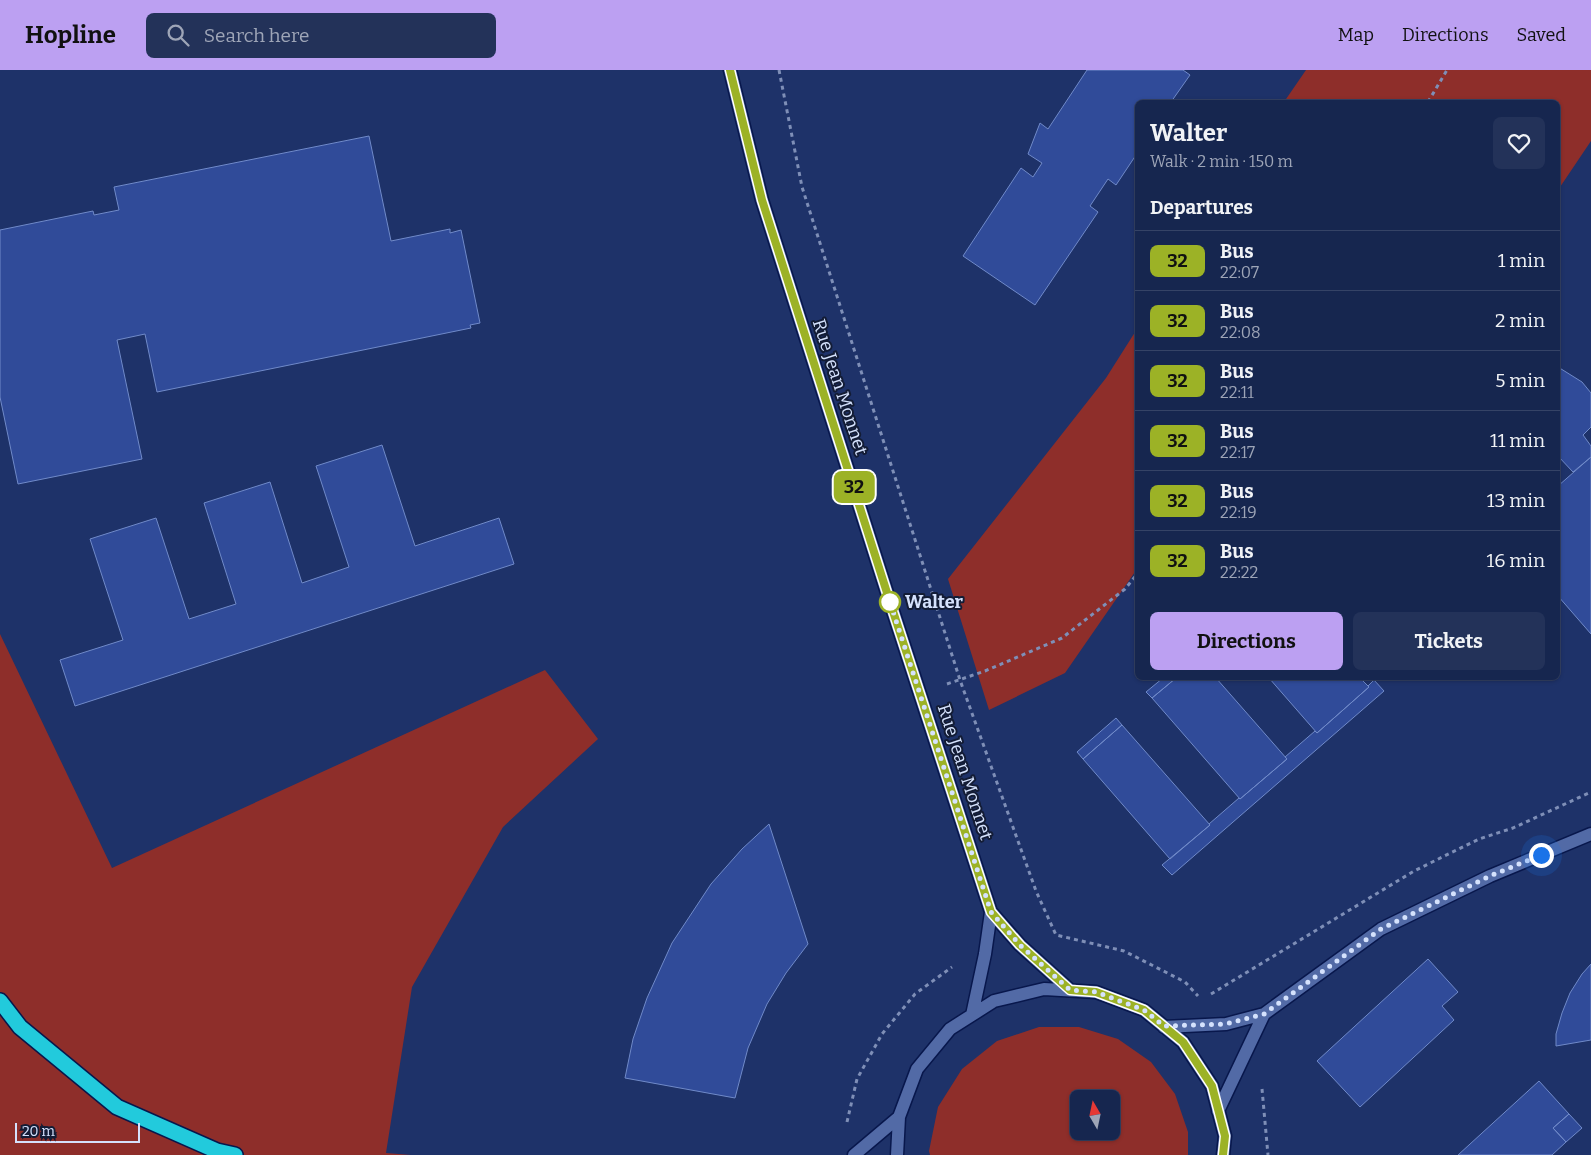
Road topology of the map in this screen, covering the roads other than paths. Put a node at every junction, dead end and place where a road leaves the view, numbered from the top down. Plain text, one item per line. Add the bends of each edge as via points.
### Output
1 (730, 70) edge
2 (1591, 834) edge
3 (991, 912) junction
4 (1070, 990) junction
5 (0, 1001) edge
6 (1264, 1014) junction
7 (972, 1015) junction
8 (1164, 1026) junction
9 (1218, 1111) junction
10 (898, 1117) junction
11 (235, 1155) edge
12 (854, 1155) edge
13 (896, 1155) edge
14 (1224, 1155) edge

1 - 3 street, Rue Jean Monnet via 762,200
2 - 6 street via 1490,876 1381,929
3 - 4 street, Rue Jean Monnet via 1020,945
3 - 7 street, Rue Jean Monnet
4 - 7 street via 1044,988 994,1001
4 - 8 street via 1096,992 1144,1010
5 - 11 highway via 20,1028 118,1107 217,1151
6 - 8 street via 1226,1024
6 - 9 street
7 - 10 street via 950,1029 918,1069
8 - 9 street via 1183,1042 1212,1086
9 - 14 street via 1225,1136
10 - 12 street
10 - 13 street

